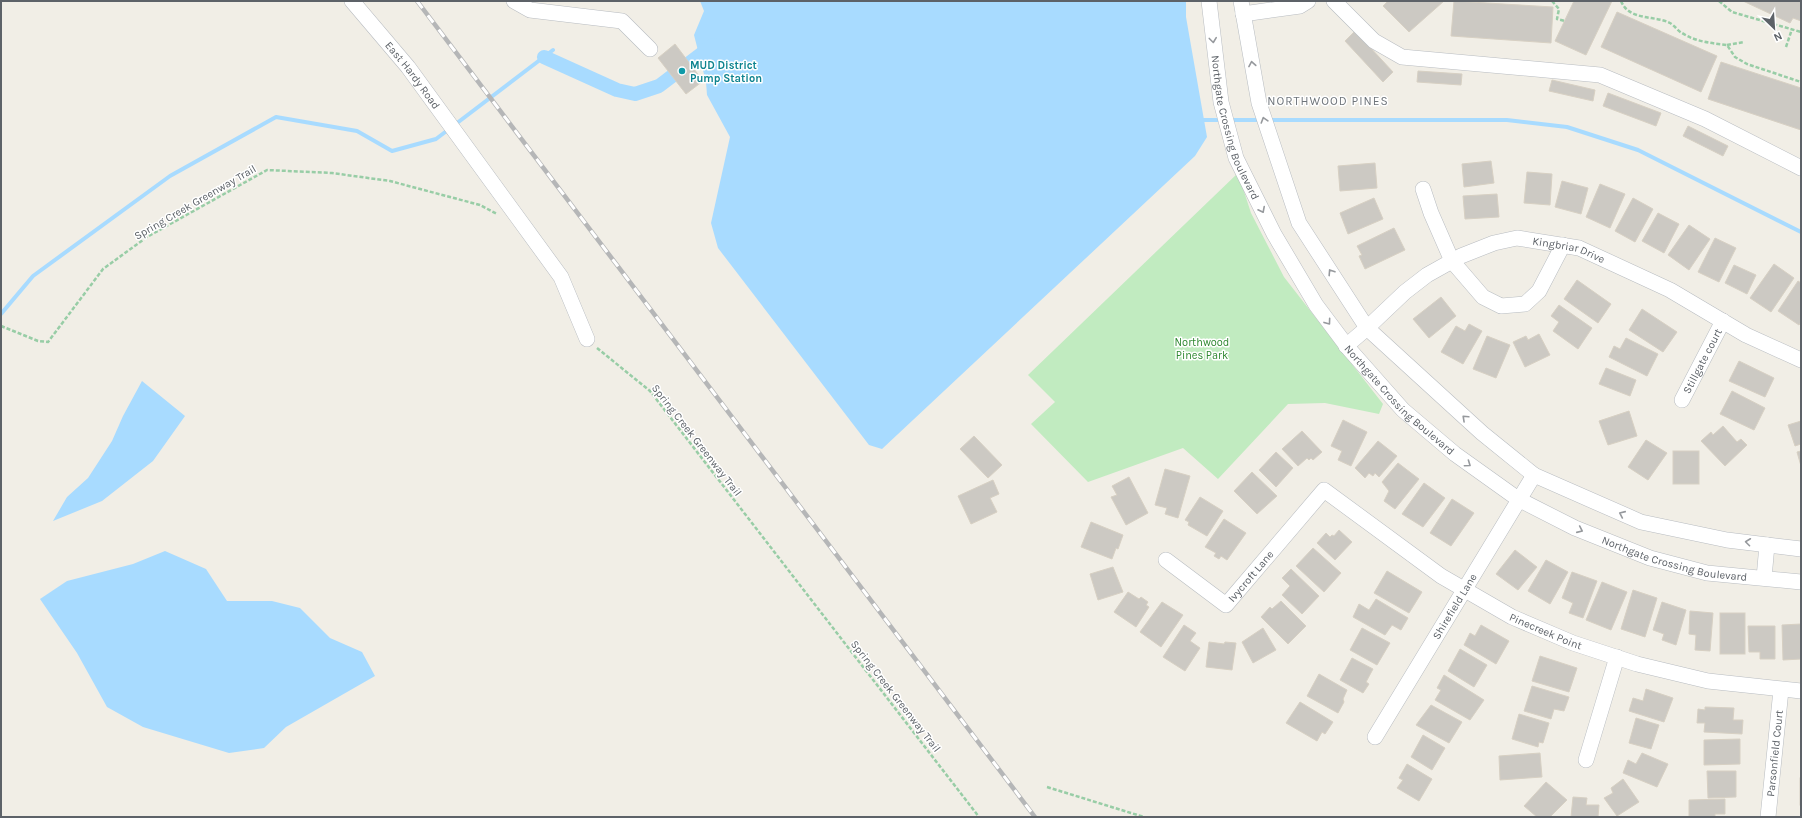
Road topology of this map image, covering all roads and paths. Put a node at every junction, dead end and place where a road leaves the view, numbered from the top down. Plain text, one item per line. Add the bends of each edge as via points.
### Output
1 (352, 1) edge
2 (514, 1) edge
3 (1209, 1) edge
4 (1308, 1) edge
5 (1334, 1) edge
6 (1552, 1) edge
7 (1621, 1) edge
8 (1719, 1) edge
9 (1242, 8) edge
10 (1565, 21) dead end
11 (1792, 29) junction
12 (1801, 32) edge
13 (1744, 42) dead end
14 (1726, 45) junction
15 (1786, 47) dead end
16 (650, 49) dead end
17 (1801, 82) edge
18 (1801, 168) edge
19 (1423, 189) dead end
20 (500, 216) dead end
21 (1563, 245) junction
22 (1452, 261) junction
23 (1723, 321) junction
24 (1, 326) edge
25 (1367, 328) junction
26 (587, 339) joint
27 (1346, 346) junction
28 (1801, 360) edge
29 (1682, 400) dead end
30 (1534, 475) junction
31 (1324, 490) joint
32 (1518, 499) junction
33 (1767, 545) junction
34 (1801, 549) edge
35 (1166, 560) dead end
36 (1764, 578) junction
37 (1801, 582) edge
38 (1464, 589) junction
39 (1617, 657) junction
40 (1781, 690) junction
41 (1801, 691) edge
42 (1375, 737) dead end
43 (1586, 760) dead end
44 (1047, 787) dead end
45 (979, 817) edge
46 (1144, 817) edge
47 (1768, 817) edge

1 - 26 street, East Hardy Road via 408,68 561,277
2 - 16 street via 530,10 622,21
3 -> 27 street, Northgate Crossing Boulevard via 1221,102 1236,158 1316,306
4 - 9 street via 1300,6
5 - 18 street via 1374,41 1402,57 1600,75 1705,119
6 - 10 path via 1559,9 1557,19
7 - 14 path via 1623,6 1637,15 1670,23 1681,33 1698,41
8 - 11 path via 1732,12
25 -> 9 street via 1299,223 1259,103
11 - 12 path
11 - 15 path
13 - 14 path
14 - 17 path via 1735,57 1746,64
19 - 22 street
20 - 24 path, Spring Creek Greenway Trail via 480,205 390,181 332,173 268,170 147,238 103,269 48,342 38,341
21 - 22 street, Kingbriar Drive via 1516,238 1494,243
21 - 22 street via 1539,292 1525,304 1501,306 1483,297
21 - 23 street, Kingbriar Drive via 1579,248 1670,290
22 - 25 street, Kingbriar Drive via 1427,275 1405,292
23 - 28 street, Kingbriar Drive via 1746,335
23 - 29 street, Stillgate court
25 - 27 street, Kingbriar Drive
30 -> 25 street via 1482,433
26 - 45 path, Spring Creek Greenway Trail via 650,391
27 -> 32 street, Northgate Crossing Boulevard via 1366,370 1424,428 1455,454
30 - 32 street, Shirefield Lane
33 -> 30 street via 1727,540 1640,522
31 - 35 street, Ivycroft Lane via 1226,605
31 - 38 street, Pinecreek Point via 1413,556
32 -> 36 street, Northgate Crossing Boulevard via 1575,528 1650,558 1707,573
32 - 38 street, Shirefield Lane
33 - 34 street
33 - 36 street
36 - 37 street, Northgate Crossing Boulevard
38 - 39 street, Pinecreek Point via 1512,617 1573,643
38 - 42 street, Shirefield Lane
39 - 40 street, Pinecreek Point via 1708,681
39 - 43 street
40 - 41 street, Pinecreek Point
40 - 47 street, Parsonfield Court
44 - 46 path

